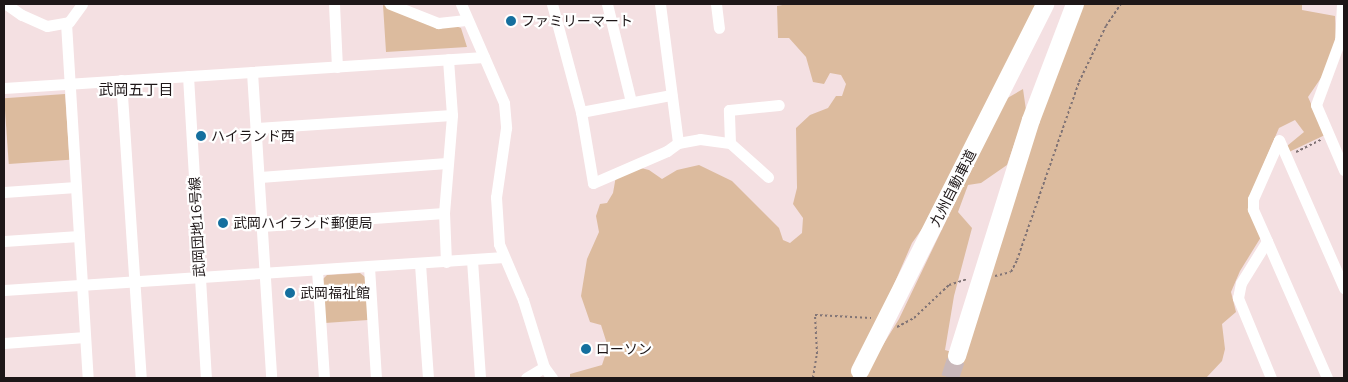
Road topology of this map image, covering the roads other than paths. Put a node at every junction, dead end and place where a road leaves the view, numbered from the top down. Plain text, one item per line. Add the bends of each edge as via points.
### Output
1 (6, 4) edge
2 (82, 4) edge
3 (334, 4) edge
4 (390, 4) edge
5 (461, 4) edge
6 (552, 4) edge
7 (606, 4) edge
8 (660, 4) edge
9 (716, 4) edge
10 (1045, 4) edge
11 (1075, 4) edge
12 (1342, 10) edge
13 (466, 20) junction
14 (66, 23) junction
15 (719, 28) dead end
16 (484, 57) junction
17 (448, 60) junction
18 (338, 67) junction
19 (252, 72) junction
20 (188, 76) junction
21 (121, 80) junction
22 (70, 84) junction
23 (4, 88) edge
24 (671, 95) junction
25 (631, 102) junction
26 (779, 105) dead end
27 (581, 112) junction
28 (452, 115) junction
29 (257, 128) junction
30 (678, 143) junction
31 (730, 143) junction
32 (446, 163) junction
33 (1344, 170) edge
34 (768, 176) dead end
35 (260, 178) junction
36 (76, 187) junction
37 (4, 192) edge
38 (444, 213) junction
39 (262, 226) junction
40 (79, 236) junction
41 (4, 241) edge
42 (1267, 241) junction
43 (504, 257) junction
44 (472, 260) junction
45 (446, 262) junction
46 (420, 264) junction
47 (370, 267) junction
48 (317, 270) junction
49 (265, 273) junction
50 (200, 278) junction
51 (135, 282) junction
52 (82, 285) junction
53 (1344, 288) edge
54 (4, 290) edge
55 (85, 337) junction
56 (4, 342) edge
57 (957, 356) tunnel mouth
58 (544, 366) junction
59 (860, 371) dead end
60 (88, 378) edge
61 (141, 378) edge
62 (206, 378) edge
63 (272, 378) edge
64 (324, 378) edge
65 (376, 378) edge
66 (428, 378) edge
67 (480, 378) edge
68 (526, 378) edge
69 (552, 378) edge
70 (1271, 378) edge
71 (1327, 378) edge

1 - 14 street via 47,26
2 - 14 street
3 - 18 street
4 - 13 street via 438,23
5 - 13 street
6 - 27 street
7 - 25 street
8 - 24 street
9 - 15 street
10 - 59 highway, 九州自動車道
11 - 57 highway via 1025,138
12 - 33 street via 1340,40 1316,105
13 - 16 street
14 - 22 street
16 - 17 street
16 - 43 street via 502,93 506,114 496,212
17 - 18 street
17 - 28 street
18 - 19 street
19 - 20 street
19 - 29 street
20 - 21 street
20 - 50 street, 武岡団地16号線
21 - 22 street
21 - 51 street
22 - 23 street
22 - 36 street
24 - 25 street
24 - 30 street
25 - 27 street
26 - 31 street via 729,110
27 - 30 street via 593,183 667,151
28 - 29 street
28 - 32 street
29 - 35 street
30 - 31 street via 700,139
31 - 34 street
32 - 35 street
32 - 38 street
35 - 39 street
36 - 37 street
36 - 40 street
38 - 39 street
38 - 45 street
39 - 49 street
40 - 41 street
40 - 52 street
42 - 53 street via 1253,209 1253,199 1279,140
42 - 70 street via 1241,283 1238,298
42 - 71 street
43 - 44 street
43 - 58 street via 524,300
44 - 45 street
44 - 67 street
45 - 46 street
46 - 47 street
46 - 66 street
47 - 48 street
47 - 65 street
48 - 49 street
48 - 64 street
49 - 50 street
49 - 63 street
50 - 51 street
50 - 62 street, 武岡団地16号線
51 - 52 street
51 - 61 street
52 - 54 street
52 - 55 street
55 - 56 street
55 - 60 street
58 - 68 street
58 - 69 street

